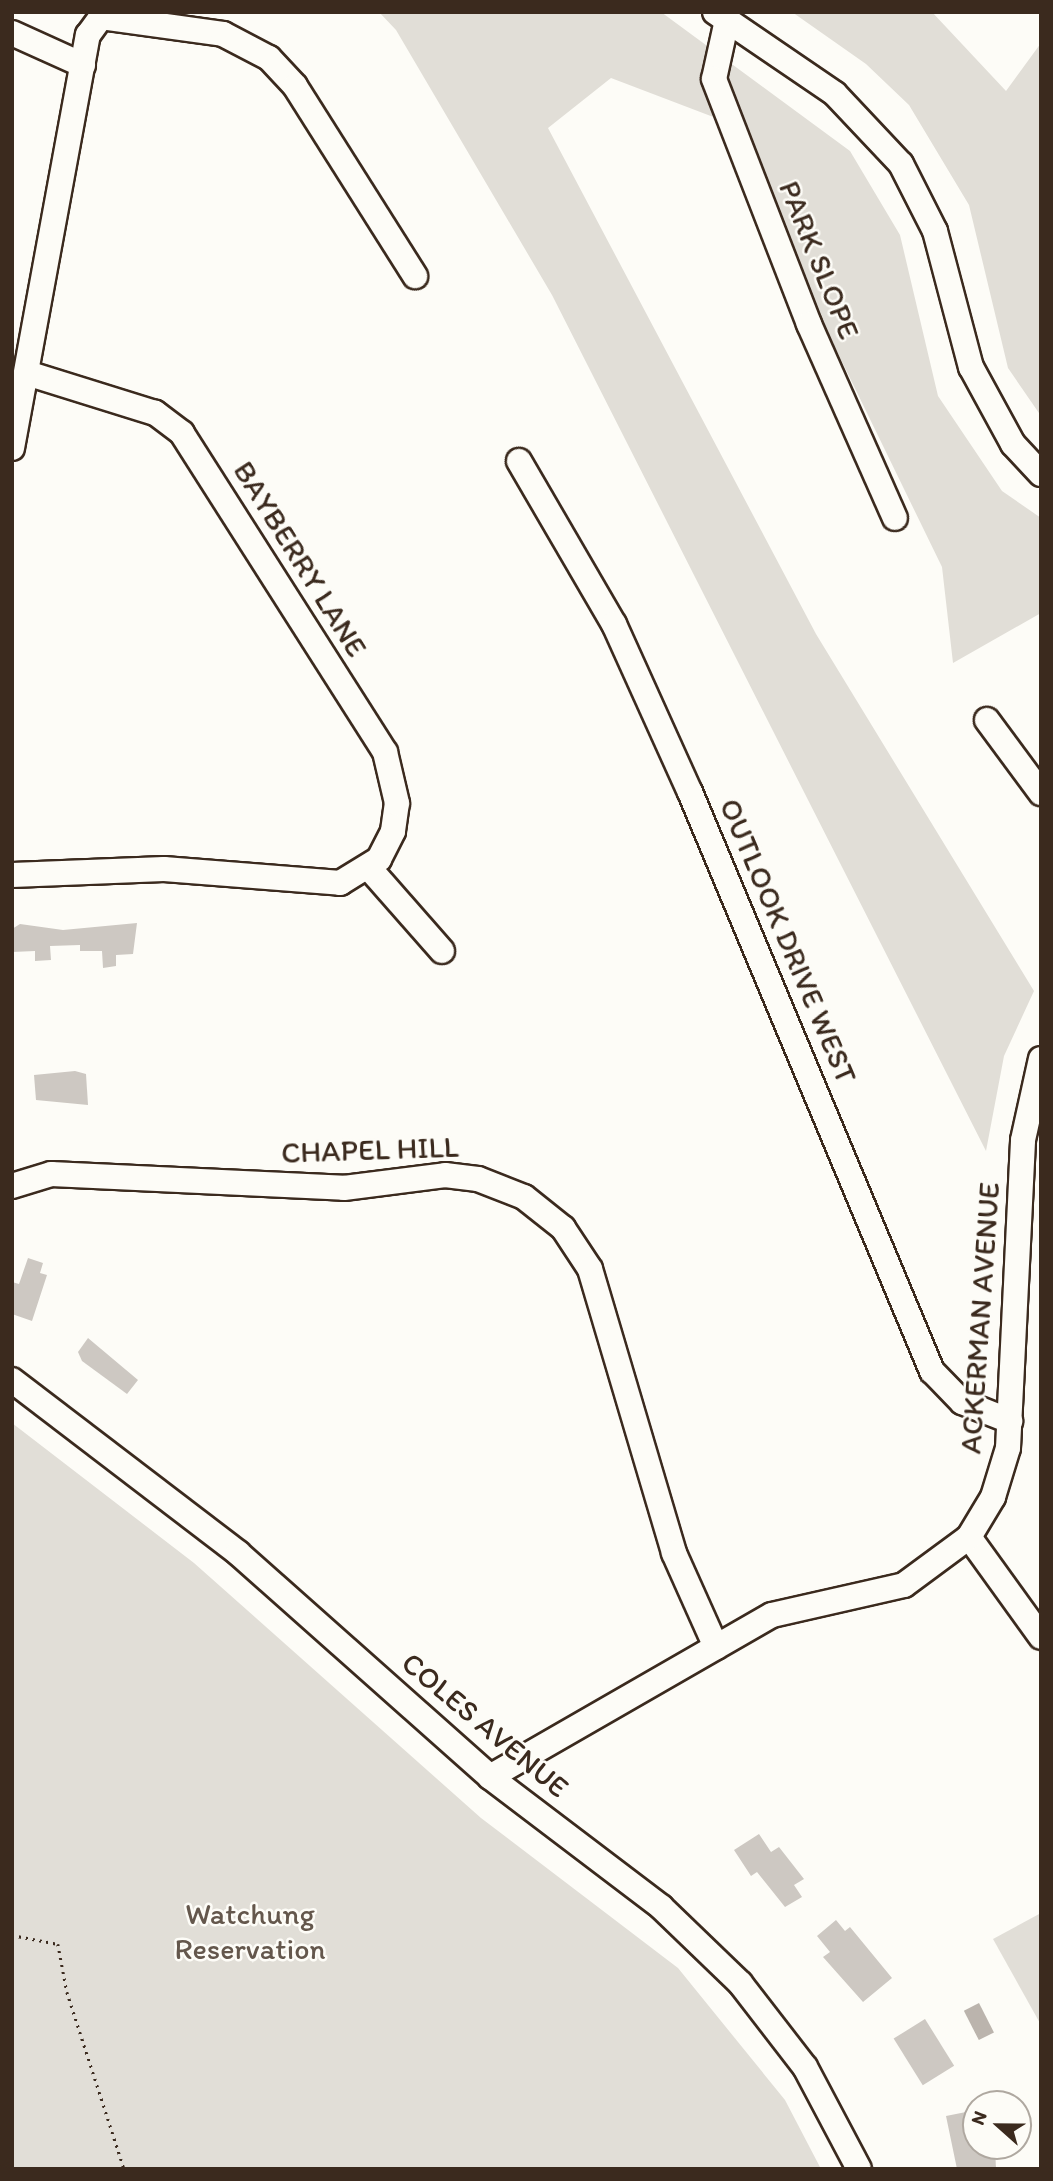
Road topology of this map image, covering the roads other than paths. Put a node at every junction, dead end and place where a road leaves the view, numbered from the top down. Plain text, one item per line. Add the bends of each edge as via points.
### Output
1 (721, 16) edge
2 (12, 33) edge
3 (83, 65) junction
4 (415, 276) dead end
5 (30, 374) junction
6 (12, 448) edge
7 (519, 461) dead end
8 (1041, 474) edge
9 (895, 518) dead end
10 (987, 720) dead end
11 (1041, 793) edge
12 (370, 869) junction
13 (12, 875) edge
14 (442, 951) dead end
15 (1038, 1076) edge
16 (12, 1186) edge
17 (12, 1380) edge
18 (1010, 1421) junction
19 (970, 1537) junction
20 (1041, 1637) edge
21 (716, 1647) junction
22 (490, 1777) junction
23 (859, 2169) edge

1 - 8 street via 835,94 901,164 936,231 971,367 1001,426
1 - 9 street, PARK SLOPE via 714,79 809,324
2 - 3 street
3 - 4 street via 94,21 110,16 204,30 269,58 295,86
3 - 5 street
5 - 6 street
5 - 12 street, BAYBERRY LANE via 155,413 182,433 385,752 396,786 396,817 388,847
7 - 18 street, OUTLOOK DRIVE WEST via 614,624 680,768 932,1371 962,1402
10 - 11 street
12 - 13 street via 325,885 164,869
12 - 14 street
15 - 18 street, ACKERMAN AVENUE via 1023,1140
16 - 21 street, CHAPEL HILL via 51,1174 344,1188 445,1175 486,1181 524,1197 563,1228 590,1269 674,1553
17 - 22 street, COLES AVENUE via 238,1553
18 - 19 street, ACKERMAN AVENUE via 997,1486
19 - 20 street
19 - 21 street, ACKERMAN AVENUE via 904,1585 788,1609
21 - 22 street, ACKERMAN AVENUE
22 - 23 street, COLES AVENUE via 662,1907 740,1983 805,2067

